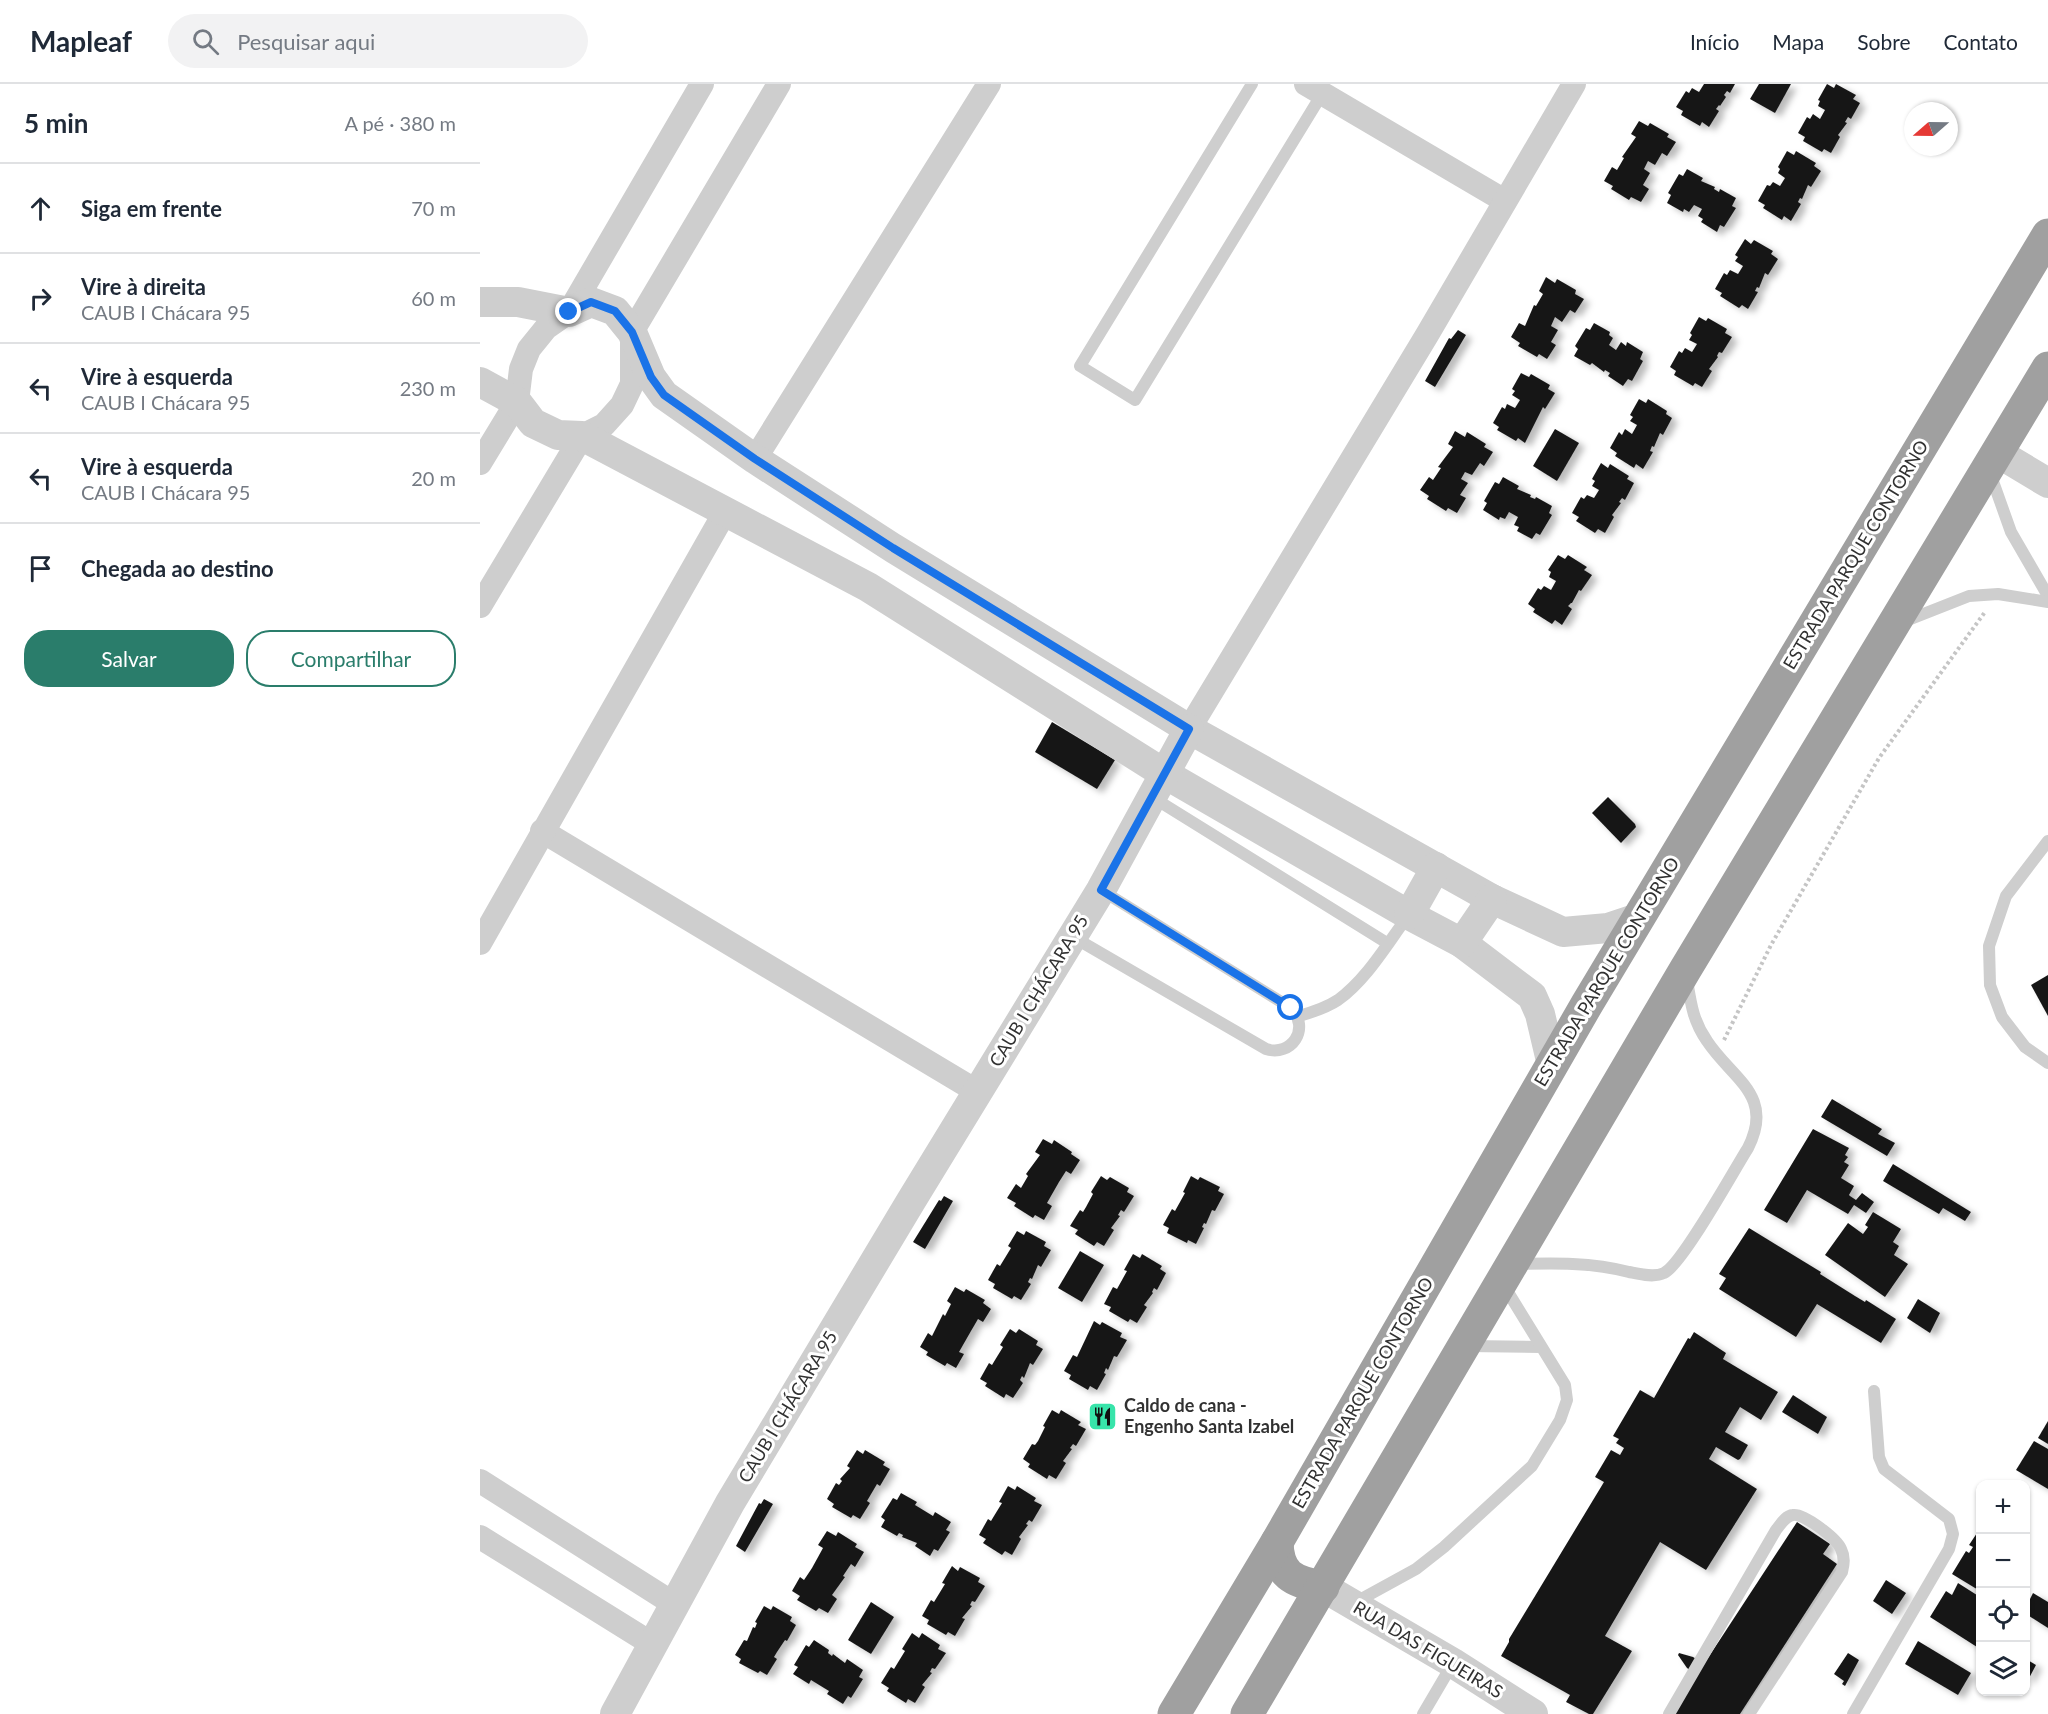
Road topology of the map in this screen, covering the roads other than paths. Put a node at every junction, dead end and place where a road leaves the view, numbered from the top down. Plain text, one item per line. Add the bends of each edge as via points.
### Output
1 (702, 84) edge
2 (779, 84) edge
3 (989, 84) edge
4 (1252, 84) edge
5 (1574, 84) edge
6 (1314, 89) edge
7 (1505, 201) junction
8 (2048, 235) edge
9 (480, 302) edge
10 (569, 312) junction
11 (632, 332) junction
12 (2048, 368) edge
13 (480, 382) edge
14 (517, 402) junction
15 (582, 436) junction
16 (755, 459) junction
17 (1993, 461) junction
18 (480, 463) edge
19 (2048, 483) edge
20 (725, 512) junction
21 (893, 548) junction
22 (868, 587) junction
23 (2048, 596) edge
24 (2048, 602) edge
25 (480, 606) edge
26 (1893, 626) junction
27 (1189, 729) junction
28 (1158, 785) junction
29 (542, 831) junction
30 (2048, 841) edge
31 (1436, 867) junction
32 (1101, 890) junction
33 (1492, 899) junction
34 (1408, 915) junction
35 (1638, 918) junction
36 (1072, 937) junction
37 (480, 943) edge
38 (1387, 943) junction
39 (1462, 943) junction
40 (1685, 970) junction
41 (1299, 1016) junction
42 (2048, 1063) edge
43 (1552, 1065) junction
44 (978, 1092) junction
45 (1508, 1273) junction
46 (1465, 1346) junction
47 (1541, 1347) junction
48 (1874, 1390) dead end
49 (480, 1480) edge
50 (480, 1537) edge
51 (1277, 1542) junction
52 (1323, 1587) junction
53 (1353, 1603) junction
54 (674, 1604) junction
55 (652, 1644) junction
56 (1453, 1664) junction
57 (615, 1714) edge
58 (1174, 1714) edge
59 (1247, 1714) edge
60 (1423, 1714) edge
61 (1533, 1714) edge
62 (1669, 1714) edge
63 (1749, 1714) edge
64 (1853, 1714) edge

1 - 10 street
2 - 11 street
3 - 16 street
4 - 6 lane via 1080,366 1135,400
5 - 7 street
6 - 7 street
7 - 27 street
8 - 35 highway, ESTRADA PARQUE CONTORNO
9 - 10 street via 518,302
10 - 11 street via 591,302 615,311
10 - 14 street via 546,328 529,349 521,369
11 - 15 street via 632,384 622,405 604,425
11 - 16 street via 651,377 664,395
12 - 17 highway
13 - 14 street
14 - 15 street via 533,423 558,435
14 - 18 street
15 - 20 street
15 - 25 street
16 - 21 street
17 - 19 street
17 - 23 lane via 2011,532
17 - 26 highway
20 - 22 street
20 - 29 street
21 - 22 street via 876,563 868,577
21 - 27 street
22 - 28 street
24 - 26 lane via 1998,594 1969,596
26 - 40 highway
27 - 28 street, CAUB I CHÁCARA 95
27 - 31 street
28 - 32 street, CAUB I CHÁCARA 95
28 - 34 street
28 - 38 lane
29 - 37 street
29 - 44 street
30 - 42 lane via 2006,896 1989,946 1990,985 2002,1017 2025,1047
31 - 33 street
31 - 34 street
32 - 36 street, CAUB I CHÁCARA 95
32 - 41 lane
33 - 35 street via 1563,932 1608,928
33 - 39 street
34 - 38 lane
34 - 39 street
35 - 43 highway, ESTRADA PARQUE CONTORNO
36 - 41 lane via 1266,1049 1285,1050 1297,1036
36 - 44 street, CAUB I CHÁCARA 95
38 - 41 lane via 1356,985 1323,1008
39 - 43 street via 1532,996
40 - 45 highway
40 - 45 lane via 1693,1018 1716,1054 1753,1097 1754,1136 1682,1256 1664,1273 1644,1276 1572,1262
43 - 51 highway, ESTRADA PARQUE CONTORNO
44 - 54 street, CAUB I CHÁCARA 95 via 730,1503
45 - 46 highway
45 - 47 lane
46 - 47 lane
46 - 52 highway
47 - 53 lane via 1565,1385 1567,1400 1560,1420 1532,1466 1416,1569
48 - 64 lane via 1884,1469 1949,1519 1953,1534 1949,1549
49 - 54 street
50 - 55 street
51 - 52 highway via 1277,1555 1289,1576
51 - 58 highway, ESTRADA PARQUE CONTORNO
52 - 53 street, RUA DAS FIGUEIRAS
52 - 59 highway
53 - 56 street, RUA DAS FIGUEIRAS
54 - 55 street, CAUB I CHÁCARA 95
55 - 57 street, CAUB I CHÁCARA 95
56 - 60 lane
56 - 61 street, RUA DAS FIGUEIRAS
62 - 63 lane via 1776,1530 1784,1519 1801,1515 1835,1540 1845,1561 1842,1572

